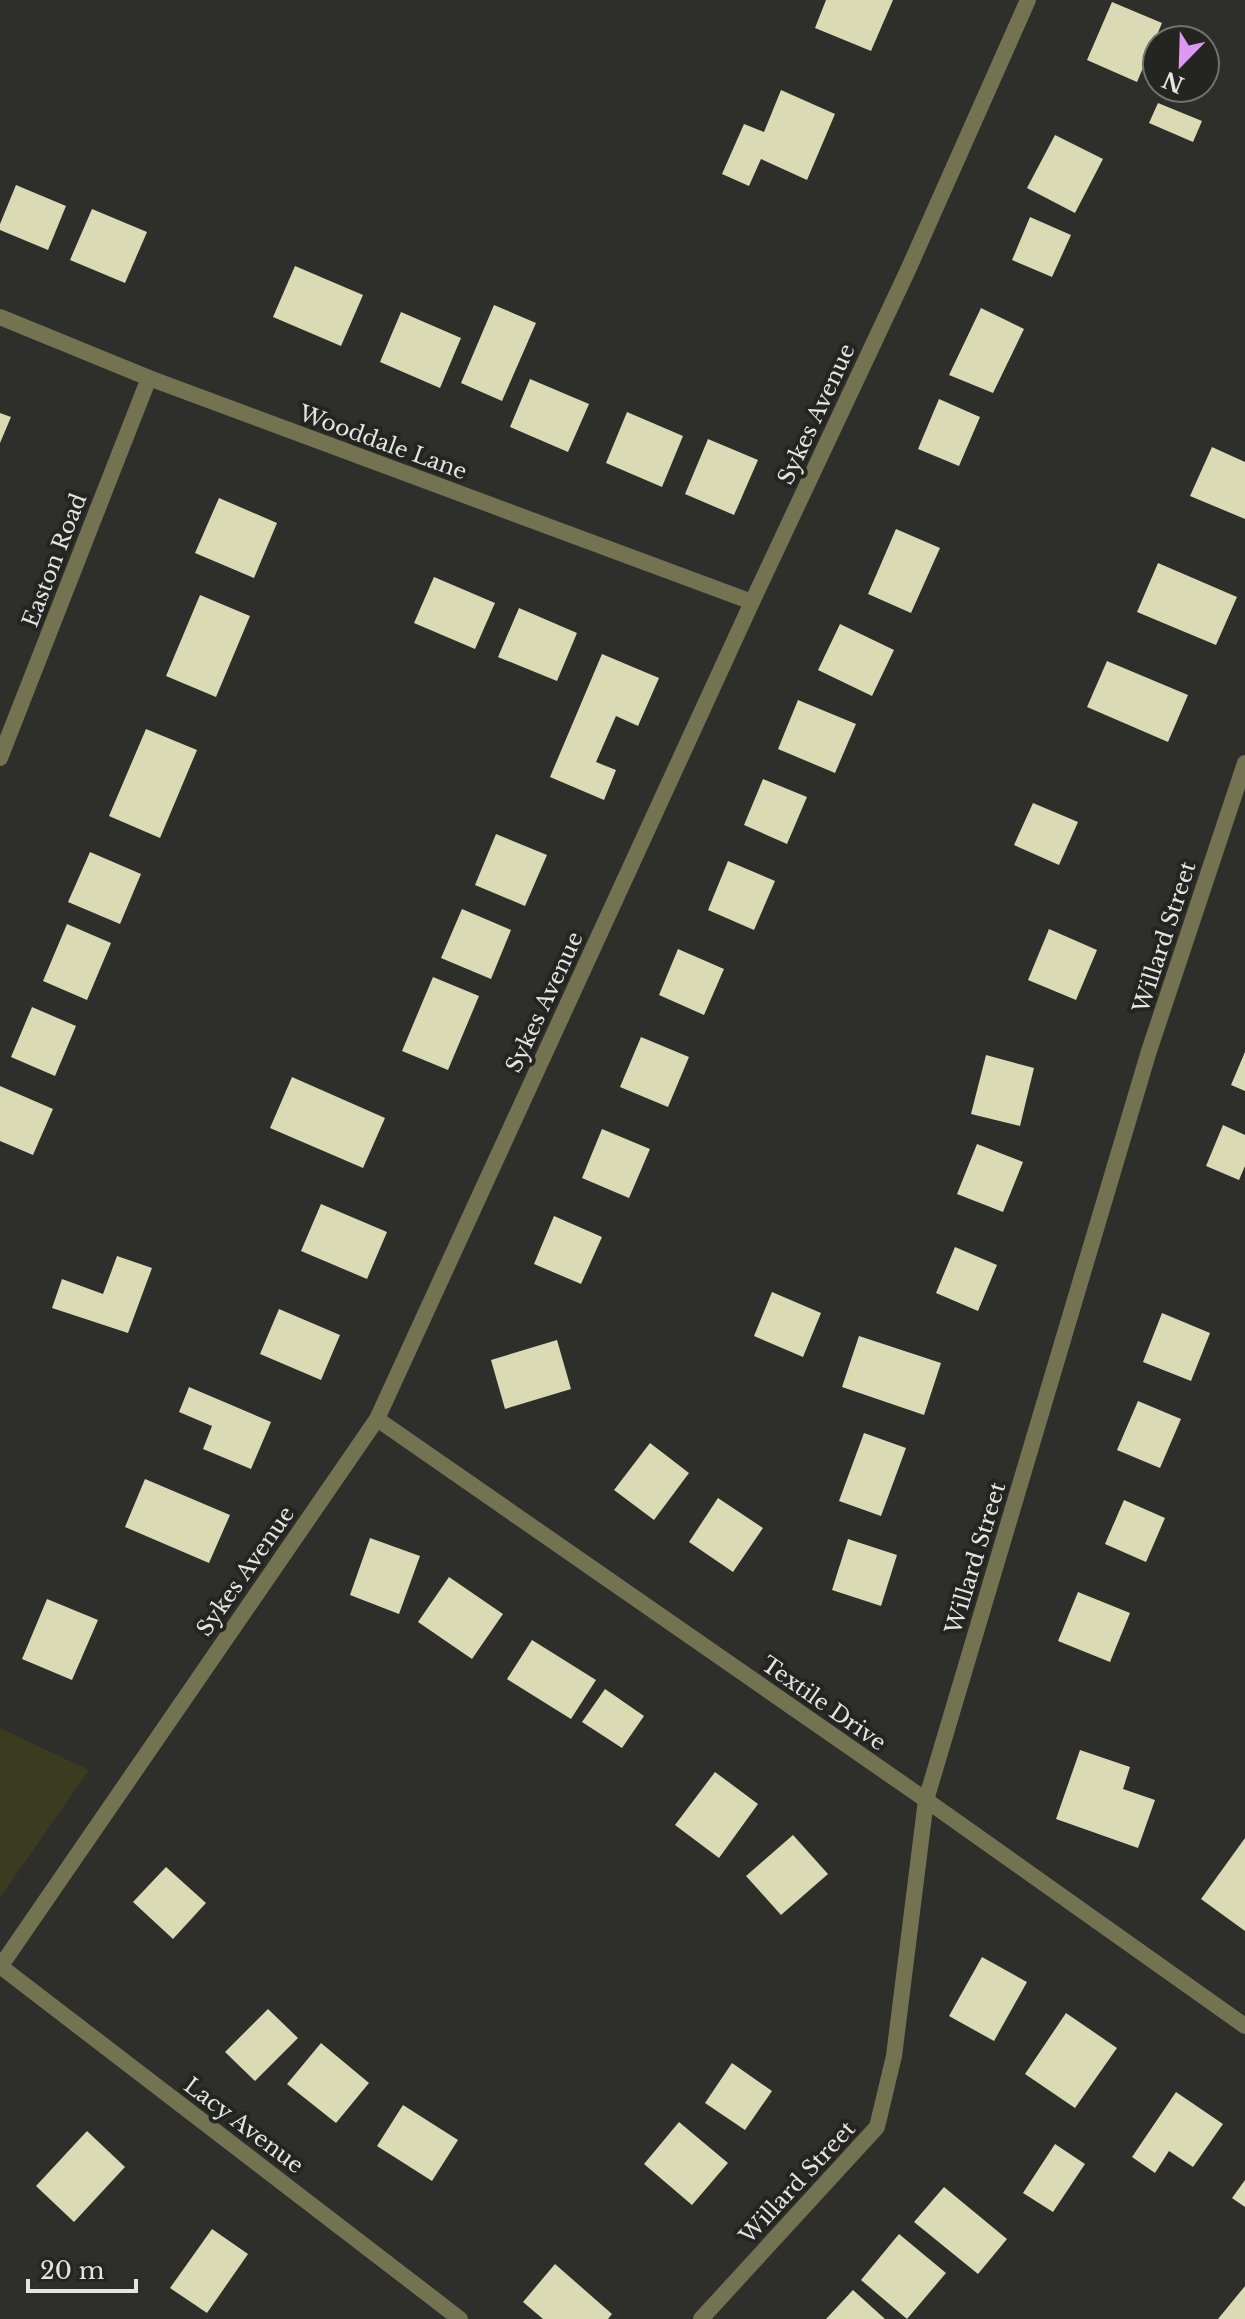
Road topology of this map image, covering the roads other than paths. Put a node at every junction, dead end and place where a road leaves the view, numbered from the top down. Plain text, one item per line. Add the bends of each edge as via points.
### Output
1 (1028, 0) edge
2 (0, 317) edge
3 (149, 378) junction
4 (752, 602) junction
5 (0, 758) edge
6 (1245, 763) edge
7 (377, 1419) junction
8 (926, 1800) junction
9 (0, 1966) edge
10 (1245, 2026) edge
11 (460, 2319) edge
12 (701, 2319) edge

1 - 4 street, Sykes Avenue
2 - 3 street, Wooddale Lane
3 - 4 street, Wooddale Lane
3 - 5 street, Easton Road
4 - 7 street, Sykes Avenue
6 - 8 street, Willard Street via 1149,1051
7 - 8 street, Textile Drive
7 - 9 street, Sykes Avenue
8 - 10 street, Textile Drive
8 - 12 street, Willard Street via 894,2056 877,2127
9 - 11 street, Lacy Avenue

